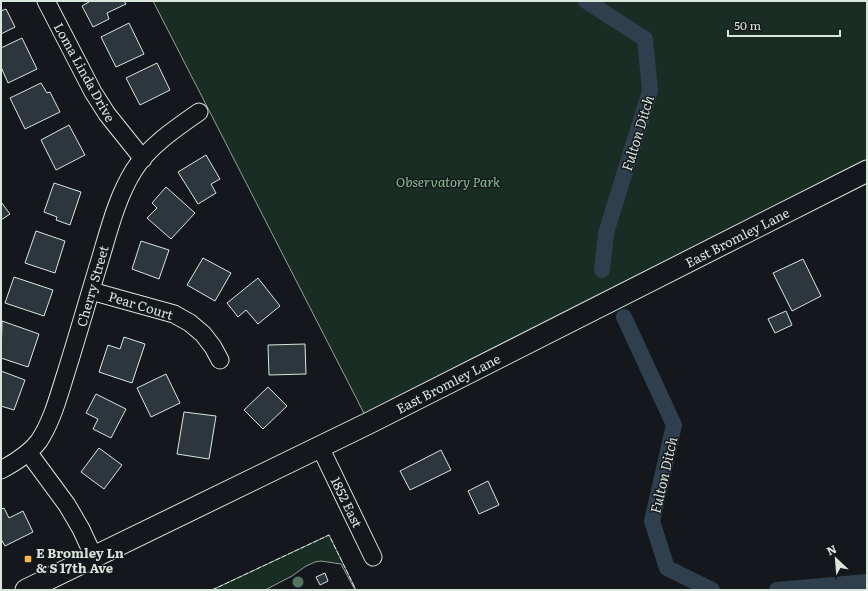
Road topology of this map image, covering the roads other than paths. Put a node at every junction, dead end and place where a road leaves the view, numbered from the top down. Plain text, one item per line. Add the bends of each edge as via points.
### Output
1 (46, 1) edge
2 (199, 112) dead end
3 (143, 159) junction
4 (867, 171) edge
5 (90, 291) junction
6 (220, 360) dead end
7 (320, 447) junction
8 (28, 452) junction
9 (1, 470) edge
10 (94, 556) junction
11 (374, 557) dead end
12 (26, 590) edge

1 - 3 street, Loma Linda Drive via 93,92 120,132
2 - 3 street, Cherry Street via 158,143
3 - 5 street, Cherry Street via 128,181 114,213
4 - 7 main road, East Bromley Lane
5 - 6 street, Pear Court via 174,314 203,334
5 - 8 street, Cherry Street via 48,426
7 - 10 main road, East Bromley Lane
7 - 11 street, 1852 East
8 - 9 street, Cherry Street
8 - 10 street via 67,505
10 - 12 main road, East Bromley Lane

